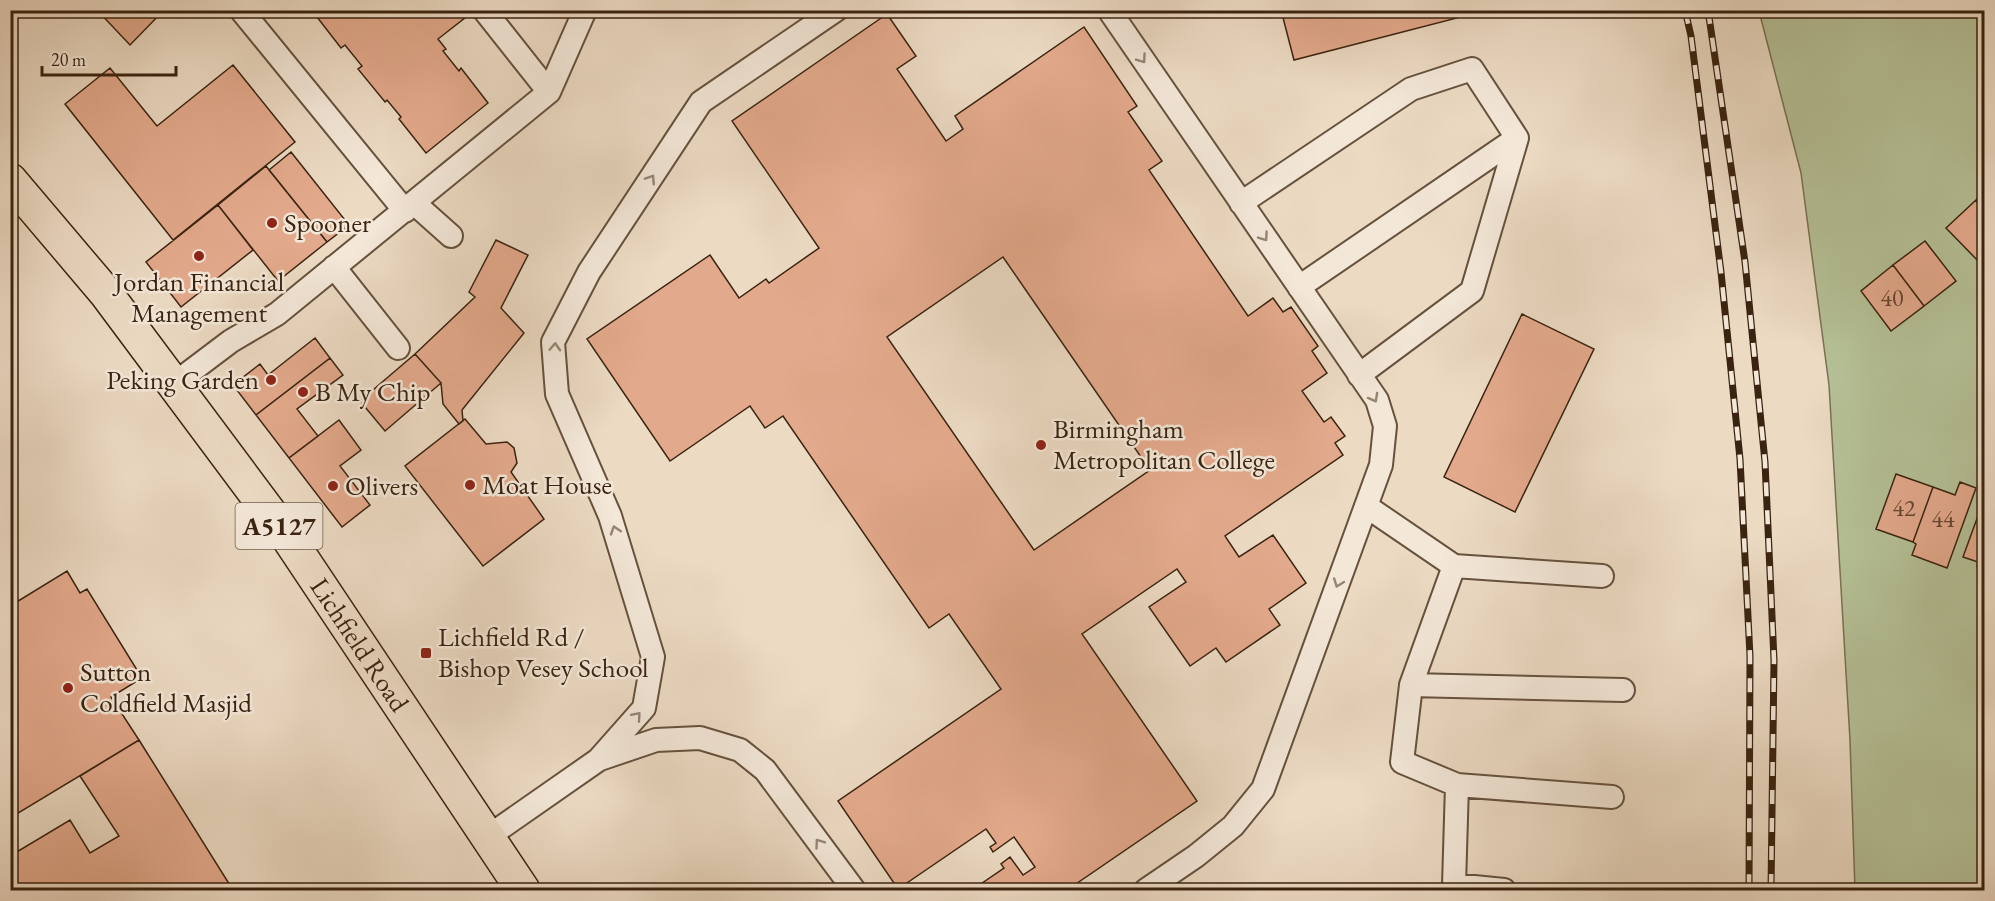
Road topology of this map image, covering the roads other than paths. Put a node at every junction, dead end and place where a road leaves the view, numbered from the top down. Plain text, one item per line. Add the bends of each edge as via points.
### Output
1 (241, 10) edge
2 (484, 10) edge
3 (585, 10) edge
4 (836, 10) edge
5 (1109, 10) edge
6 (549, 92) junction
7 (1517, 138) junction
8 (15, 193) edge
9 (1241, 203) junction
10 (409, 207) junction
11 (451, 236) dead end
12 (334, 267) junction
13 (1299, 287) junction
14 (398, 348) dead end
15 (1359, 375) junction
16 (174, 384) junction
17 (1366, 506) junction
18 (1454, 566) junction
19 (1602, 576) dead end
20 (1411, 685) junction
21 (1623, 690) dead end
22 (598, 760) junction
23 (1457, 785) junction
24 (1612, 797) dead end
25 (489, 836) junction
26 (523, 891) edge
27 (854, 891) edge
28 (1146, 891) edge
29 (1504, 891) edge

1 - 10 lane
2 - 6 lane
3 - 6 lane
22 -> 4 lane via 644,708 653,657 610,516 557,394 553,342 589,273 701,102
5 -> 9 lane
6 - 10 lane
7 - 9 lane via 1472,69 1411,89
7 - 13 lane
7 - 15 lane via 1472,291
8 - 16 main road, Lichfield Road / A5127 via 105,292
9 -> 13 lane
10 - 11 lane
10 - 12 lane
12 - 14 lane
12 - 16 lane via 277,314 231,341
13 - 15 lane
15 -> 17 lane via 1377,400 1385,426 1381,465
16 - 25 main road, Lichfield Road / A5127 via 287,536
17 - 18 lane
17 -> 28 lane via 1263,789 1233,826
18 - 19 lane
18 - 20 lane
20 - 21 lane
20 - 23 lane via 1402,762
22 - 25 lane
27 -> 22 lane via 765,770 740,750 700,738 656,740
23 - 24 lane
23 - 29 lane via 1454,885
25 - 26 main road, Lichfield Road / A5127

